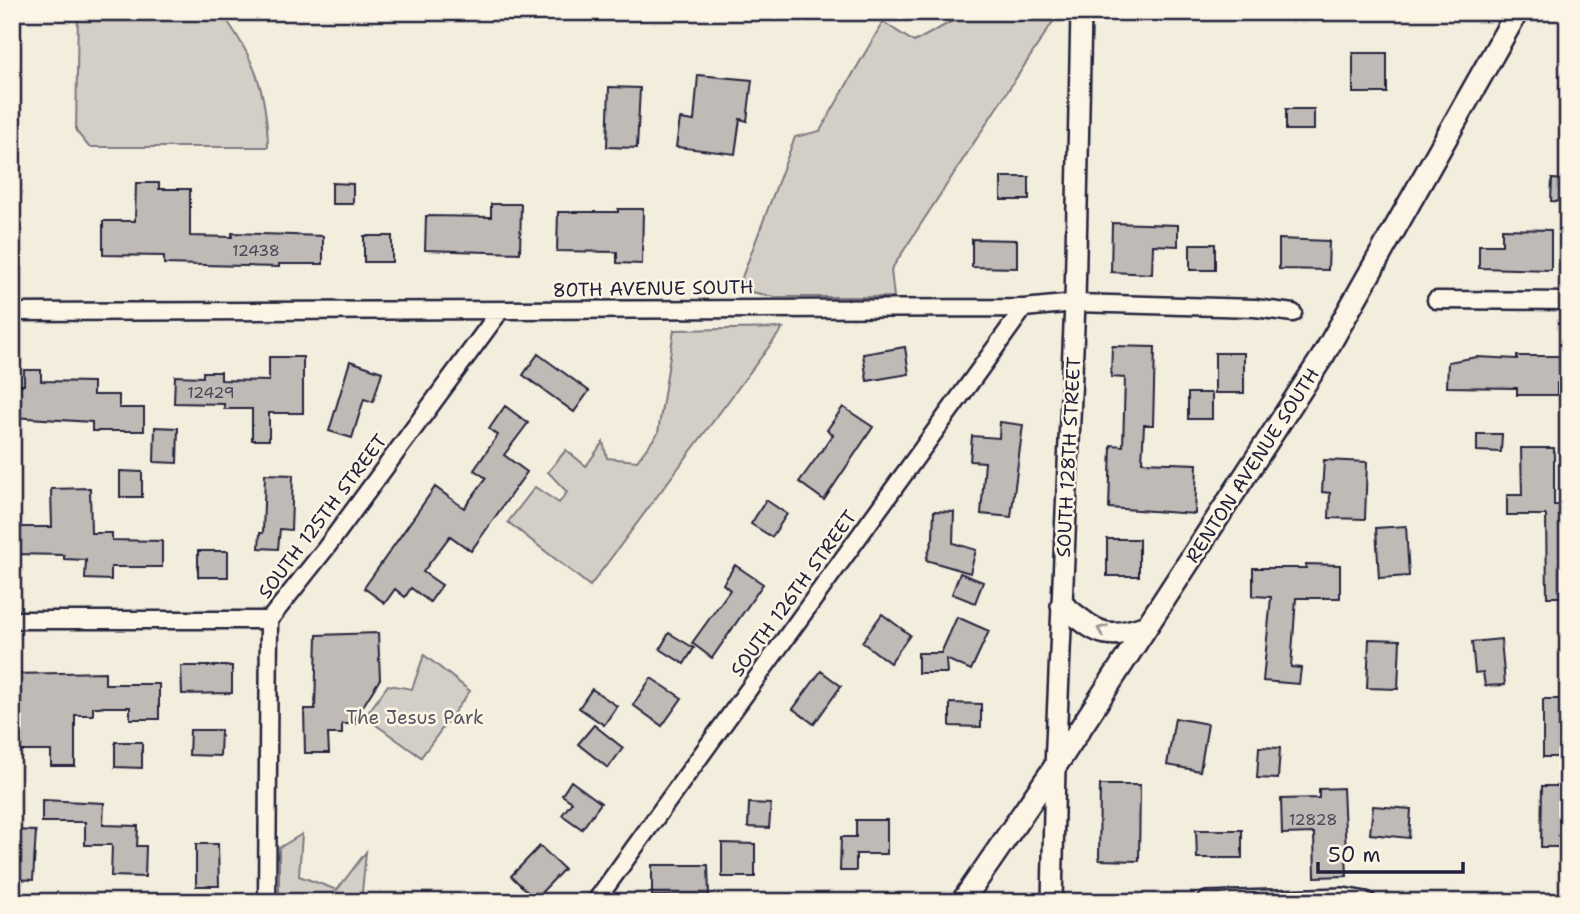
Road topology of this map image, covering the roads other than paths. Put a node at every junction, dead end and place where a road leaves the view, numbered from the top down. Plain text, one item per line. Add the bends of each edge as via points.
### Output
1 (1081, 12) edge
2 (1517, 12) edge
3 (1436, 300) dead end
4 (1568, 301) edge
5 (1075, 303) junction
6 (1024, 308) junction
7 (500, 311) junction
8 (12, 312) edge
9 (1293, 313) dead end
10 (1062, 606) junction
11 (12, 620) edge
12 (269, 620) junction
13 (1147, 626) junction
14 (1055, 767) junction
15 (267, 902) edge
16 (595, 902) edge
17 (962, 902) edge
18 (1052, 902) edge
19 (1208, 902) edge
20 (1366, 902) edge

1 - 5 street, SOUTH 128TH STREET
2 - 13 main road, RENTON AVENUE SOUTH via 1323,356
3 - 4 street
5 - 6 street, 80TH AVENUE SOUTH
5 - 9 street, 80TH AVENUE SOUTH
5 - 10 street, SOUTH 128TH STREET
6 - 7 street, 80TH AVENUE SOUTH
6 - 16 street, SOUTH 126TH STREET
7 - 8 street, 80TH AVENUE SOUTH
7 - 12 street, SOUTH 125TH STREET
13 -> 10 main road via 1119,636 1101,632
10 - 14 street, SOUTH 128TH STREET
11 - 12 street
12 - 15 street, SOUTH 125TH STREET
13 - 14 main road, RENTON AVENUE SOUTH
14 - 17 main road, RENTON AVENUE SOUTH
14 - 18 street, SOUTH 128TH STREET
19 - 20 street via 1343,898

